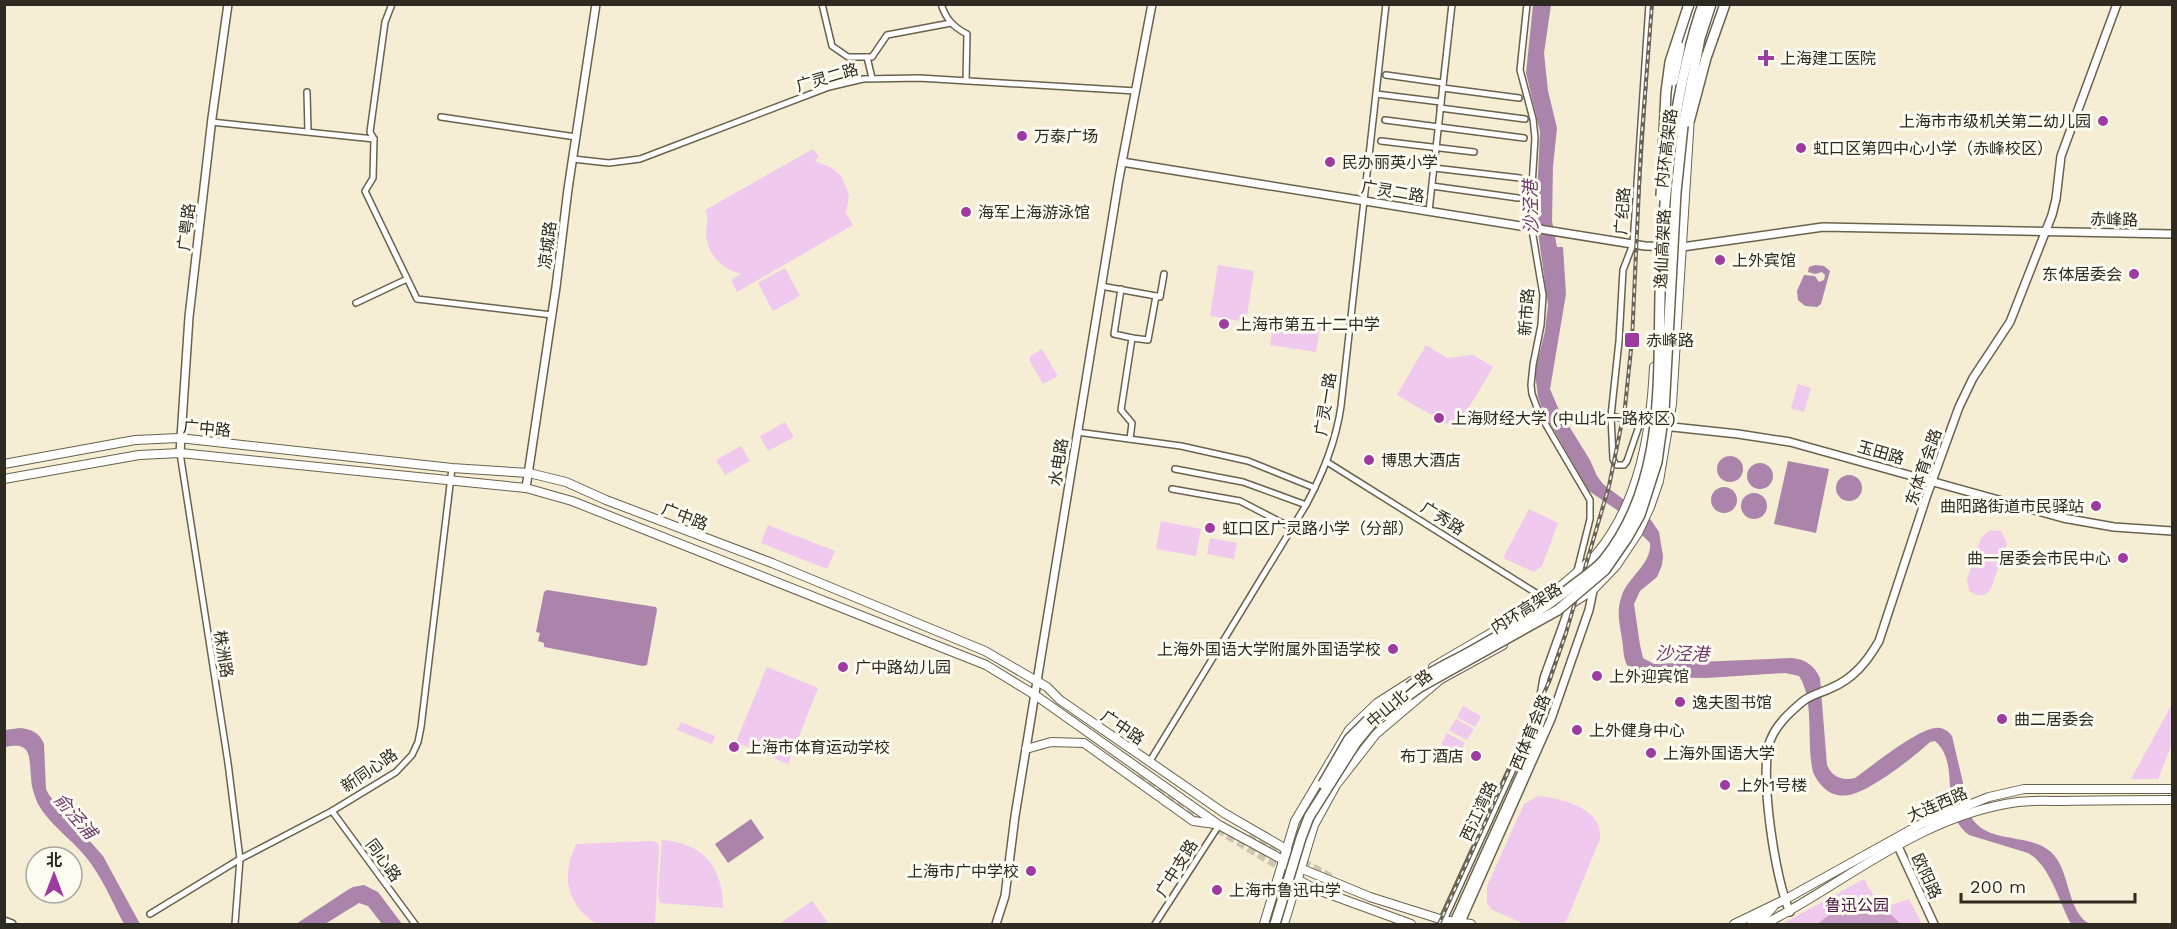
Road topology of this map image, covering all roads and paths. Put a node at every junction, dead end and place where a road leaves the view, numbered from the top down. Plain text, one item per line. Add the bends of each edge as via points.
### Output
1 (228, 4) edge
2 (392, 4) edge
3 (596, 4) edge
4 (822, 4) edge
5 (941, 4) edge
6 (1152, 4) edge
7 (1386, 4) edge
8 (1452, 4) edge
9 (1527, 4) edge
10 (1649, 4) edge
11 (1691, 4) edge
12 (1698, 4) edge
13 (1703, 4) edge
14 (1716, 4) edge
15 (1725, 4) edge
16 (2117, 4) edge
17 (951, 23) junction
18 (1702, 40) junction
19 (867, 57) junction
20 (1386, 75) dead end
21 (872, 78) junction
22 (966, 81) junction
23 (1443, 85) junction
24 (1136, 91) junction
25 (307, 92) dead end
26 (1376, 94) junction
27 (1519, 98) dead end
28 (1441, 105) junction
29 (441, 117) dead end
30 (1525, 119) dead end
31 (1385, 120) dead end
32 (211, 123) junction
33 (1438, 128) junction
34 (308, 132) junction
35 (576, 137) junction
36 (1524, 138) dead end
37 (374, 139) junction
38 (1381, 141) dead end
39 (1436, 148) junction
40 (1474, 152) dead end
41 (573, 159) junction
42 (1122, 162) junction
43 (1434, 168) junction
44 (1520, 178) dead end
45 (1432, 186) junction
46 (1663, 195) dead end
47 (1518, 198) dead end
48 (1364, 200) junction
49 (1429, 211) junction
50 (1534, 228) junction
51 (2046, 231) junction
52 (2172, 234) edge
53 (1633, 244) junction
54 (1660, 247) junction
55 (1682, 247) junction
56 (1661, 265) junction
57 (1164, 274) dead end
58 (407, 279) junction
59 (1101, 286) junction
60 (1121, 290) junction
61 (1156, 296) junction
62 (356, 303) dead end
63 (552, 315) junction
64 (1673, 321) dead end
65 (1132, 338) junction
66 (1611, 416) junction
67 (1640, 423) junction
68 (1649, 424) junction
69 (1669, 427) junction
70 (1077, 432) junction
71 (180, 438) junction
72 (1130, 439) junction
73 (180, 453) junction
74 (1327, 462) junction
75 (4, 464) edge
76 (452, 468) junction
77 (1175, 469) dead end
78 (529, 473) junction
79 (4, 479) edge
80 (450, 481) junction
81 (1932, 481) junction
82 (526, 488) junction
83 (1315, 488) junction
84 (1172, 489) dead end
85 (1306, 505) junction
86 (1292, 528) junction
87 (2172, 531) edge
88 (1605, 543) junction
89 (1597, 554) junction
90 (1577, 571) junction
91 (1591, 592) junction
92 (1544, 598) junction
93 (1571, 605) junction
94 (1037, 681) junction
95 (1035, 695) junction
96 (1051, 706) junction
97 (1026, 749) junction
98 (1150, 761) junction
99 (1139, 774) tunnel mouth
100 (1183, 785) junction
101 (2172, 789) edge
102 (2172, 800) edge
103 (332, 811) junction
104 (1945, 818) junction
105 (1219, 825) junction
106 (1250, 833) tunnel mouth
107 (1896, 841) junction
108 (1286, 849) junction
109 (240, 859) junction
110 (1283, 860) junction
111 (1300, 868) junction
112 (1297, 879) junction
113 (1784, 900) junction
114 (1776, 904) junction
115 (1790, 912) junction
116 (150, 914) dead end
117 (4, 921) edge
118 (1442, 922) edge
119 (1457, 923) edge
120 (12, 924) edge
121 (235, 924) edge
122 (415, 924) edge
123 (996, 924) edge
124 (1155, 924) edge
125 (1266, 924) edge
126 (1275, 924) edge
127 (1284, 924) edge
128 (1411, 924) edge
129 (1471, 924) edge
130 (1734, 924) edge
131 (1751, 924) edge
132 (1765, 924) edge
133 (1934, 924) edge

1 - 32 street, 广粤路
2 - 37 street via 385,22 370,132
3 - 35 street, 凉城路
4 - 19 street via 832,46 848,57
5 - 17 street
6 - 24 street, 水电路
7 - 26 street, 广灵一路
8 - 23 street
9 - 50 street, 新市路 via 1520,70 1535,138 1529,213
10 - 53 street, 广纪路
11 - 46 highway, 逸仙高架路, bridge via 1672,84
11 - 56 highway, bridge via 1670,62 1666,92
12 - 54 main road, 中山北一路 via 1676,69 1667,128
13 - 56 highway, 内环高架路, bridge via 1684,72
14 - 18 highway, 内环高架路, bridge
15 - 64 highway, 逸仙高架路, bridge via 1685,137
16 - 51 street, 东体育会路 via 2061,156 2056,199
17 - 19 street via 887,35 872,57
17 - 22 street via 967,34
18 - 55 main road, 中山北一路 via 1690,118
18 - 126 highway, 内环高架路, bridge via 1686,106 1676,192 1664,412 1657,462 1640,515 1605,570 1558,610 1420,687 1377,717 1355,744 1309,817
19 - 21 street
20 - 23 street
21 - 22 street, 广灵二路
21 - 41 street, 广灵二路 via 830,87 640,159 609,164
22 - 24 street, 广灵二路
23 - 27 street
23 - 28 street
24 - 42 street, 水电路
25 - 34 street
26 - 28 street
26 - 48 street, 广灵一路
28 - 30 street
28 - 33 street
29 - 35 street
31 - 33 street
32 - 34 street
32 - 71 street, 广粤路
33 - 36 street
33 - 39 street
34 - 37 street
35 - 41 street, 凉城路
37 - 58 street via 373,178 365,191
38 - 39 street
39 - 40 street
39 - 43 street
41 - 63 street, 凉城路
42 - 48 street, 广灵二路
42 - 59 street, 水电路
43 - 44 street
43 - 45 street
45 - 47 street
45 - 49 street
48 - 49 street, 广灵二路
48 - 74 street, 广灵一路 via 1339,417
49 - 50 street, 广灵二路
50 - 53 street, 广灵二路
50 - 90 street, 新市路 via 1543,295 1532,394 1591,505
51 - 52 street, 赤峰路
51 - 55 street, 赤峰路 via 1823,227
51 - 81 street, 东体育会路 via 2010,322 1962,400
53 - 54 street, 广灵二路
53 - 66 street, 广纪路 via 1623,270
54 - 55 street, 赤峰路
54 - 68 main road, 中山北一路
55 - 69 main road, 中山北一路
56 - 125 highway, 内环高架路, bridge via 1657,411 1651,460 1634,510 1618,539 1601,562 1555,601 1418,680 1349,739 1302,820
57 - 61 street via 1160,297
58 - 62 street
58 - 63 street via 417,299
59 - 60 street
59 - 70 street, 水电路
60 - 61 street
60 - 65 street via 1114,334
61 - 65 street via 1148,340
63 - 78 street, 凉城路
65 - 72 street via 1121,410 1132,423
66 - 67 street
66 - 67 street, 广纪路 via 1612,459 1618,466 1627,461
67 - 68 street
68 - 69 street, 玉田路
68 - 88 main road, 中山北一路 via 1639,472
69 - 81 street, 玉田路 via 1790,442
69 - 91 main road, 中山北一路 via 1659,481 1638,533 1616,566
70 - 72 street
70 - 94 street, 水电路
71 - 73 street, 广粤路
71 - 75 main road, 广中路 via 135,440
71 - 76 main road, 广中路
72 - 83 street via 1248,461
73 - 79 main road, 广中路 via 139,455
73 - 80 main road, 广中路
73 - 109 street, 株洲路
74 - 83 street, 广灵一路
74 - 92 street, 广秀路
76 - 78 main road, 广中路
76 - 80 street, 新同心路
77 - 85 street via 1243,482
78 - 82 street, 凉城路
78 - 94 main road, 广中路 via 566,482 825,585 985,651
80 - 82 main road, 广中路
80 - 103 street, 新同心路 via 418,742 396,772
81 - 87 street, 玉田路 via 2075,521
81 - 113 street, 东体育会路 via 1879,641 1868,659 1854,675 1809,697 1773,734 1766,756 1766,784
82 - 95 main road, 广中路 via 572,501 986,665
83 - 85 street, 广灵一路
84 - 86 street via 1240,501
85 - 86 street, 广灵一路
86 - 98 street, 广灵一路
88 - 89 main road, 中山北一路
88 - 91 street, 西体育会路
89 - 90 main road, 中山北一路
89 - 91 street, 西体育会路
90 - 92 main road, 中山北一路
90 - 93 street, 西江湾路
91 - 93 main road, 中山北一路
91 - 119 street, 西体育会路 via 1551,719
92 - 108 main road, 中山北一路 via 1377,703 1349,730 1295,821
93 - 111 main road, 中山北一路 via 1441,680 1376,734 1336,785 1314,825
93 - 118 street, 西江湾路 via 1544,678 1538,712
94 - 95 street, 水电路
94 - 98 main road, 广中路
95 - 96 main road, 广中路
95 - 97 street, 水电路
96 - 99 main road via 1055,714
96 - 105 main road, 广中路
97 - 105 main road via 1051,742 1084,743 1193,821
97 - 123 street, 水电路 via 1005,896
98 - 100 main road, 广中路
100 - 106 main road via 1206,806
100 - 108 main road, 广中路
101 - 104 main road, 大连西路 via 2024,789 1989,798
102 - 104 main road, 大连西路 via 2018,802
103 - 109 street, 新同心路
103 - 122 street, 同心路
104 - 107 main road, 大连西路
105 - 110 main road, 广中路
105 - 124 street, 广中支路
107 - 113 main road, 大连西路
107 - 115 main road, 大连西路
107 - 133 street, 欧阳路
108 - 110 main road, 中山北一路
108 - 111 main road
109 - 116 street, 新同心路
109 - 121 street, 株洲路
110 - 112 main road
110 - 125 main road, 中山北一路
111 - 112 main road, 中山北一路
111 - 118 main road
112 - 127 main road, 中山北一路
112 - 128 main road
113 - 114 main road, 大连西路
113 - 115 street, 东体育会路
114 - 130 main road, 大连西路
114 - 131 main road
115 - 132 main road, 大连西路
117 - 120 street
118 - 119 main road
119 - 129 main road

